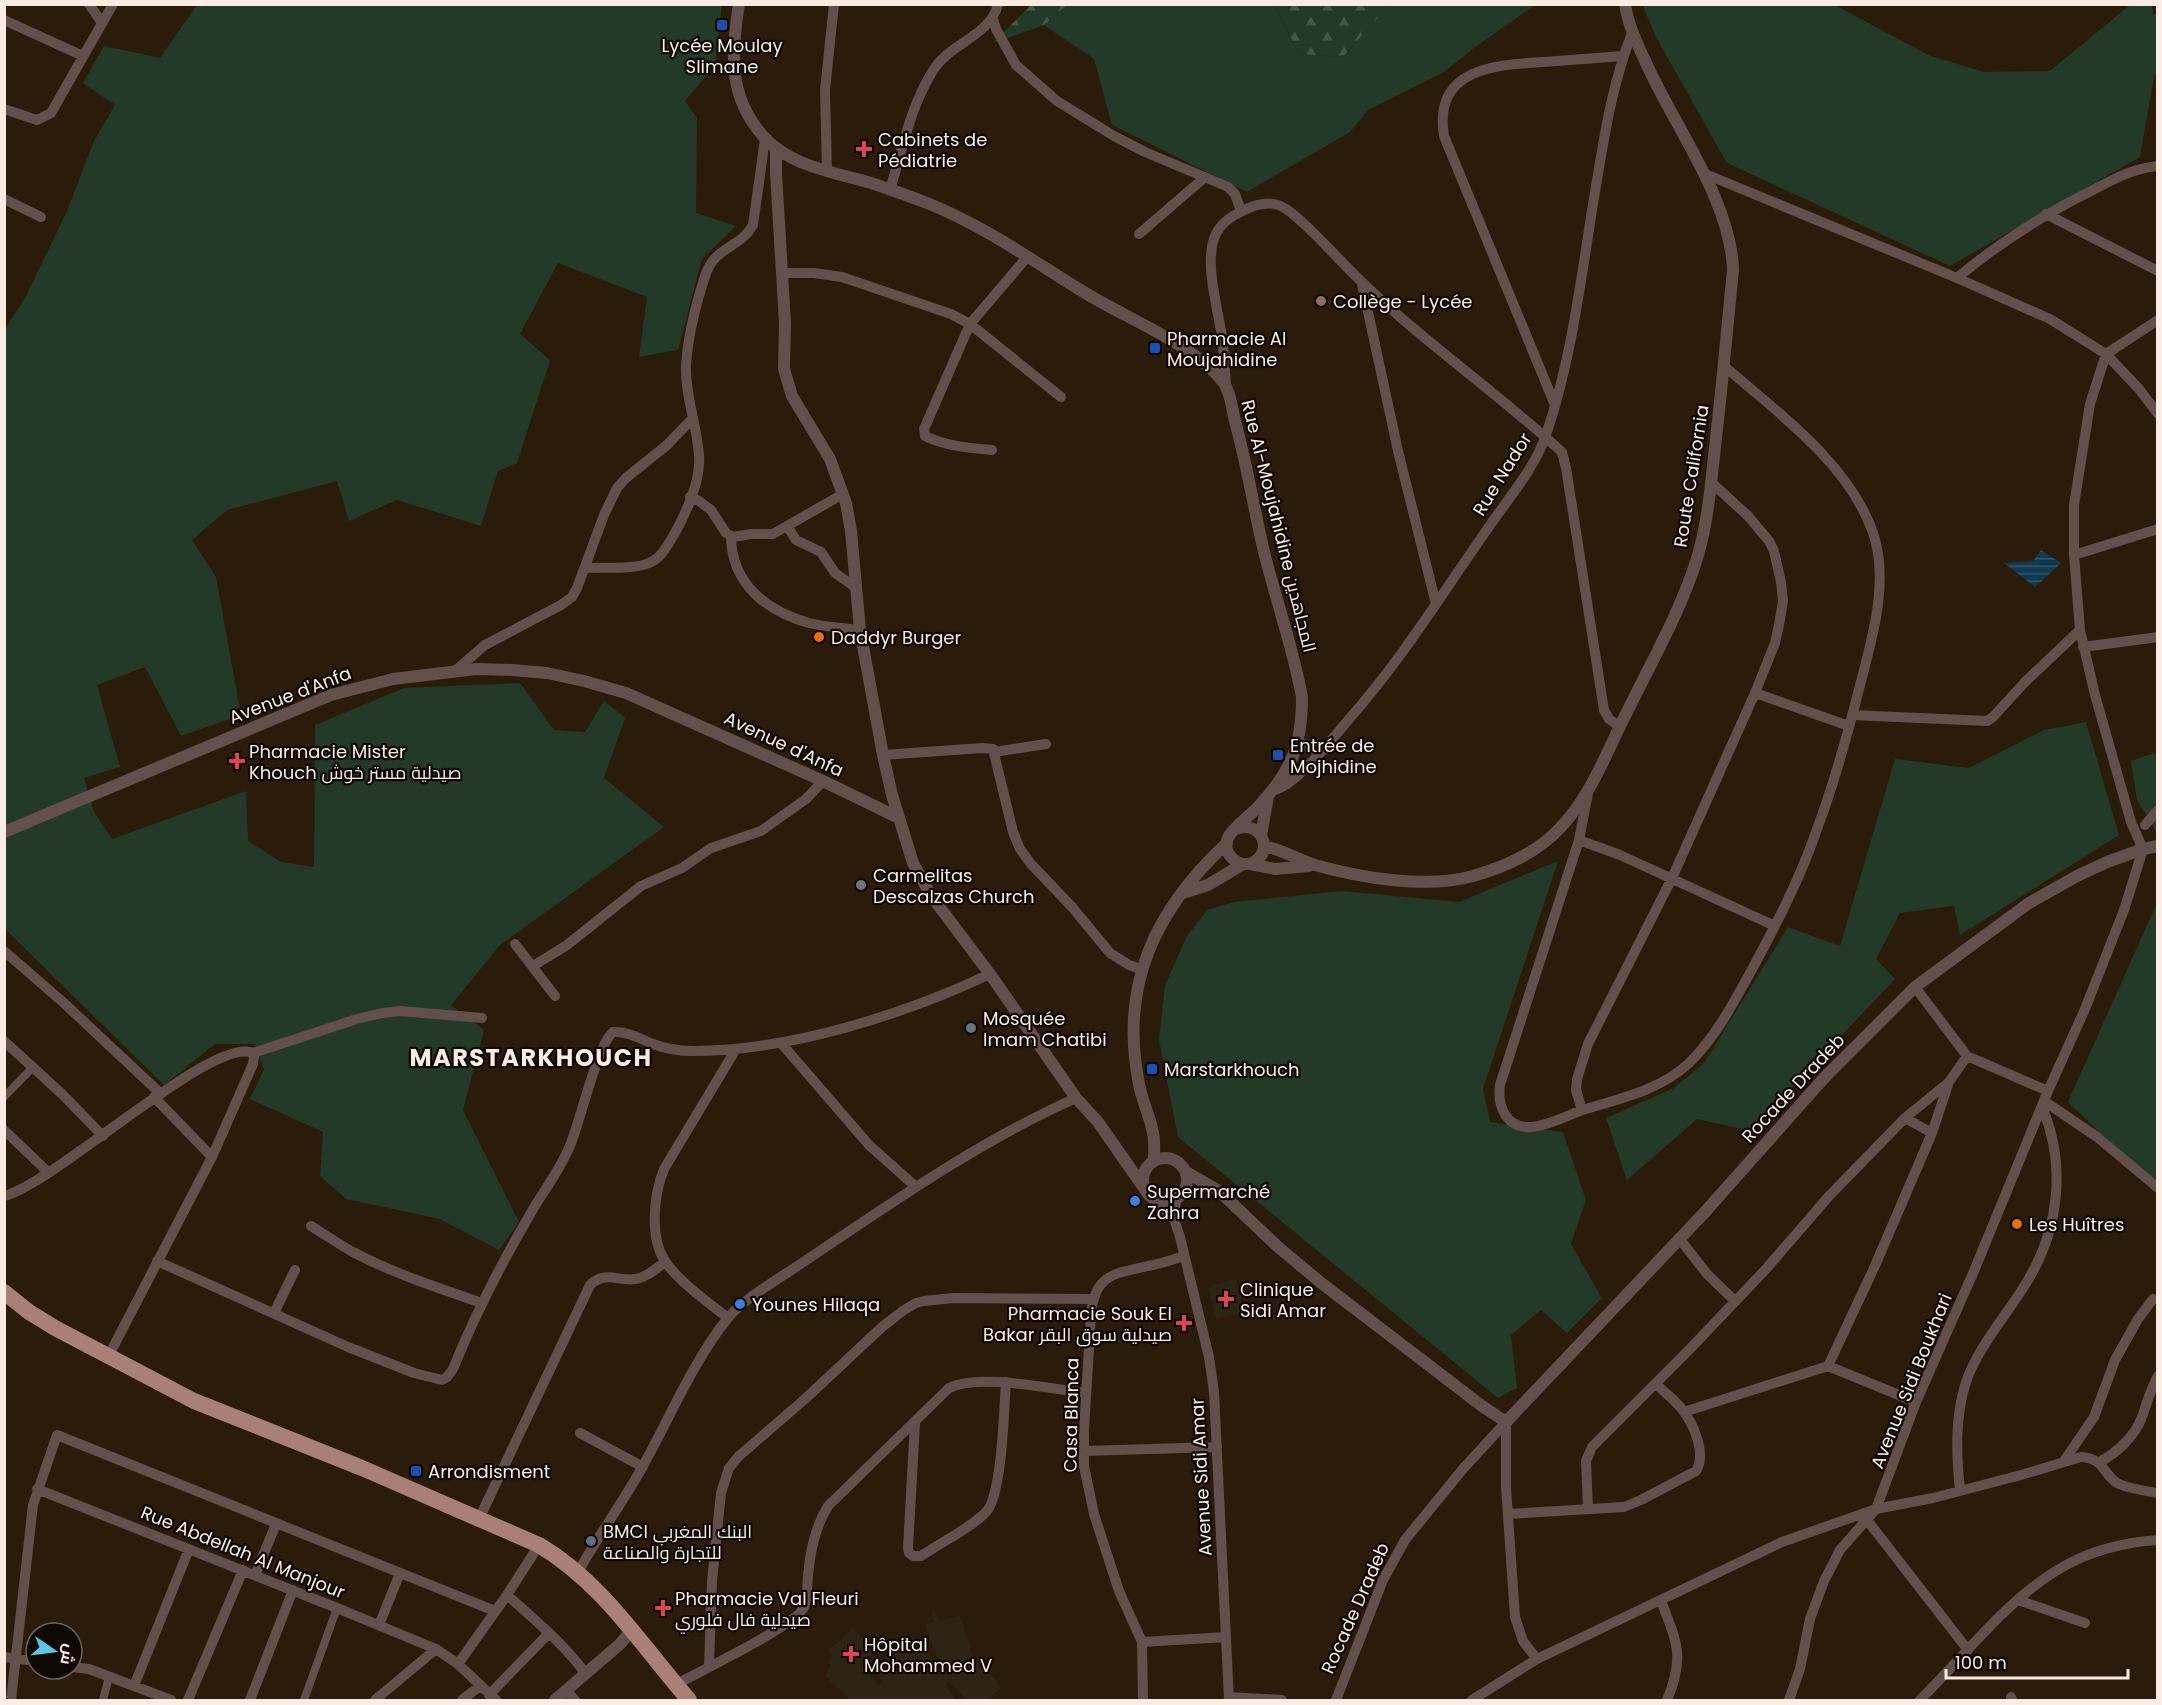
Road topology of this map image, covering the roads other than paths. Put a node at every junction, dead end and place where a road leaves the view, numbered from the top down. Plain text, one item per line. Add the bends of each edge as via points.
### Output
1 (89, 4) edge
2 (113, 4) edge
3 (739, 4) edge
4 (834, 4) edge
5 (998, 4) edge
6 (1625, 4) edge
7 (993, 18) junction
8 (4, 20) edge
9 (102, 23) junction
10 (1632, 33) junction
11 (1623, 56) junction
12 (83, 57) junction
13 (4, 108) edge
14 (765, 139) junction
15 (776, 148) junction
16 (2157, 166) edge
17 (827, 171) junction
18 (1703, 173) junction
19 (1204, 178) junction
20 (890, 190) junction
21 (4, 199) edge
22 (1241, 210) junction
23 (2046, 214) junction
24 (41, 217) dead end
25 (1139, 234) dead end
26 (1028, 256) junction
27 (2157, 271) edge
28 (782, 273) junction
29 (1957, 278) junction
30 (1362, 284) junction
31 (2157, 320) edge
32 (970, 324) junction
33 (2106, 354) junction
34 (1724, 366) junction
35 (1226, 386) junction
36 (1061, 397) dead end
37 (1555, 405) junction
38 (2157, 414) edge
39 (692, 419) junction
40 (1545, 437) junction
41 (992, 450) dead end
42 (1711, 482) junction
43 (843, 494) junction
44 (690, 497) junction
45 (787, 526) junction
46 (2157, 529) edge
47 (731, 537) junction
48 (2074, 555) junction
49 (585, 568) junction
50 (855, 587) junction
51 (1436, 604) junction
52 (860, 630) junction
53 (2080, 630) junction
54 (2157, 637) edge
55 (2083, 647) junction
56 (456, 670) junction
57 (1755, 693) junction
58 (1851, 721) junction
59 (1620, 727) junction
60 (1298, 742) junction
61 (1046, 744) dead end
62 (1323, 749) junction
63 (994, 752) junction
64 (883, 755) junction
65 (823, 781) junction
66 (1588, 791) junction
67 (1270, 793) junction
68 (2157, 810) edge
69 (899, 818) junction
70 (2145, 825) dead end
71 (1236, 829) junction
72 (4, 832) edge
73 (1262, 840) junction
74 (1579, 840) junction
75 (1227, 843) junction
76 (2157, 846) edge
77 (2143, 849) junction
78 (1247, 864) junction
79 (1317, 865) junction
80 (1672, 878) junction
81 (1183, 892) junction
82 (1775, 926) junction
83 (515, 944) dead end
84 (4, 951) edge
85 (533, 966) junction
86 (1141, 969) junction
87 (990, 974) junction
88 (1915, 987) junction
89 (555, 996) dead end
90 (482, 1018) dead end
91 (4, 1041) edge
92 (781, 1043) junction
93 (736, 1049) junction
94 (253, 1053) junction
95 (1967, 1056) junction
96 (33, 1067) junction
97 (1949, 1082) junction
98 (157, 1095) junction
99 (4, 1097) edge
100 (1076, 1098) junction
101 (2044, 1100) junction
102 (1582, 1110) junction
103 (1905, 1118) junction
104 (4, 1130) edge
105 (1932, 1133) junction
106 (1154, 1135) junction
107 (103, 1136) junction
108 (1121, 1155) junction
109 (212, 1157) junction
110 (1173, 1159) junction
111 (1151, 1162) junction
112 (48, 1172) junction
113 (1186, 1172) junction
114 (1207, 1184) junction
115 (916, 1187) junction
116 (2157, 1188) edge
117 (1148, 1193) junction
118 (1181, 1195) junction
119 (4, 1196) edge
120 (1174, 1219) junction
121 (311, 1226) dead end
122 (1679, 1238) junction
123 (1184, 1256) junction
124 (157, 1261) junction
125 (665, 1262) junction
126 (296, 1270) dead end
127 (4, 1292) edge
128 (1092, 1299) junction
129 (2153, 1299) dead end
130 (1735, 1301) junction
131 (482, 1303) junction
132 (274, 1313) junction
133 (728, 1318) junction
134 (108, 1357) junction
135 (1828, 1366) junction
136 (2157, 1376) edge
137 (1006, 1382) junction
138 (1656, 1384) junction
139 (1086, 1393) junction
140 (1916, 1402) junction
141 (1684, 1412) junction
142 (1506, 1422) junction
143 (915, 1423) junction
144 (580, 1433) dead end
145 (1217, 1447) junction
146 (1084, 1451) junction
147 (2064, 1461) junction
148 (2099, 1462) junction
149 (643, 1467) junction
150 (37, 1489) junction
151 (1960, 1490) junction
152 (2157, 1493) edge
153 (1588, 1508) junction
154 (1876, 1509) junction
155 (1509, 1514) junction
156 (478, 1519) junction
157 (1867, 1520) junction
158 (276, 1524) junction
159 (2157, 1540) edge
160 (539, 1545) junction
161 (189, 1549) junction
162 (243, 1570) junction
163 (578, 1572) junction
164 (400, 1573) junction
165 (255, 1575) junction
166 (293, 1590) junction
167 (507, 1595) junction
168 (2018, 1600) junction
169 (1661, 1601) junction
170 (337, 1608) junction
171 (495, 1611) junction
172 (2085, 1623) dead end
173 (379, 1625) junction
174 (633, 1629) junction
175 (549, 1633) junction
176 (1226, 1637) junction
177 (1142, 1642) junction
178 (436, 1649) junction
179 (1968, 1650) junction
180 (4, 1657) edge
181 (17, 1658) junction
182 (24, 1659) edge
183 (1537, 1659) junction
184 (458, 1664) junction
185 (709, 1665) junction
186 (84, 1668) edge
187 (586, 1674) junction
188 (109, 1677) junction
189 (675, 1685) junction
190 (134, 1686) junction
191 (480, 1686) junction
192 (566, 1691) junction
193 (492, 1698) edge
194 (1229, 1699) edge
195 (11, 1701) edge
196 (103, 1701) edge
197 (171, 1701) edge
198 (188, 1701) edge
199 (250, 1701) edge
200 (304, 1701) edge
201 (375, 1701) edge
202 (462, 1701) edge
203 (555, 1701) edge
204 (575, 1701) edge
205 (689, 1701) edge
206 (1143, 1701) edge
207 (1282, 1701) edge
208 (1336, 1701) edge
209 (1472, 1701) edge
210 (1667, 1701) edge
211 (1789, 1701) edge
212 (1920, 1701) edge

1 - 9 street
2 - 9 street
3 - 14 street, Rue Al-Moujahidine المجاهدين via 735,84 748,116
4 - 17 street via 825,90
5 - 7 street
6 - 10 street, Route California
7 - 19 street via 1016,65 1057,101 1114,136
7 - 20 street via 935,67 910,123
8 - 12 street
9 - 12 street
10 - 11 street, Rue Nador
10 - 18 street, Route California
11 - 37 street, Rue Nador via 1610,104
11 - 37 street via 1484,69 1456,84 1443,110 1444,136
12 - 13 street via 56,107 46,117 32,119
14 - 15 street, Rue Al-Moujahidine المجاهدين
14 - 39 street via 753,225 746,235 714,258 704,281 686,364
15 - 17 street, Rue Al-Moujahidine المجاهدين
15 - 28 street
16 - 23 street via 2130,171
17 - 20 street, Rue Al-Moujahidine المجاهدين
18 - 29 street
18 - 34 street, Route California via 1724,222 1732,255
19 - 22 street via 1228,187
19 - 25 street
20 - 26 street, Rue Al-Moujahidine المجاهدين via 934,207
21 - 24 street
22 - 30 street via 1282,206
22 - 35 street via 1219,228 1211,249
23 - 27 street
23 - 29 street
26 - 32 street
26 - 35 street, Rue Al-Moujahidine المجاهدين via 1194,356
28 - 32 street via 825,273 855,280
28 - 43 street via 786,377 792,396 834,467
29 - 33 street via 2050,319
30 - 40 street
30 - 51 street
31 - 33 street
32 - 36 street
32 - 41 street via 924,432 925,436 947,444
33 - 38 street
33 - 48 street via 2094,387 2082,446 2074,505
34 - 42 street, Route California
34 - 58 street via 1796,428 1837,471 1857,498 1872,531 1879,591
35 - 60 street, Rue Al-Moujahidine المجاهدين via 1299,680 1302,716
37 - 40 street, Rue Nador
39 - 44 street via 699,461
39 - 49 street via 617,488
40 - 51 street, Rue Nador via 1534,460
40 - 59 street via 1562,452 1604,710
42 - 57 street via 1769,541 1778,562 1783,601 1779,625
42 - 59 street, Route California via 1698,555
43 - 45 street
43 - 50 street via 851,531
44 - 47 street via 711,510
44 - 49 street via 677,529 656,559 640,565
45 - 47 street via 773,534
45 - 50 street via 796,540 821,552 835,573
46 - 48 street
47 - 52 street via 731,553 737,568 745,584 762,601 810,623
48 - 53 street
49 - 56 street via 567,602 485,645
50 - 52 street
51 - 62 street, Rue Nador via 1373,693
52 - 64 street
53 - 55 street
53 - 58 street via 1987,721
54 - 55 street
55 - 77 street via 2131,822
56 - 65 street, Avenue d'Anfa via 531,671 604,686 649,702
56 - 72 street, Avenue d'Anfa via 393,679 317,700
57 - 58 street
57 - 80 street
58 - 82 street via 1816,834
59 - 66 street, Route California
60 - 62 street
60 - 67 street, Rue Al-Moujahidine المجاهدين via 1290,765
61 - 63 street
62 - 67 street, Rue Nador via 1288,786
63 - 64 street via 982,748
63 - 86 street via 1020,849 1110,953
64 - 69 street
65 - 69 street, Avenue d'Anfa
65 - 85 street via 806,799 761,831 711,848 682,868 641,886 563,948
66 - 74 street
66 - 79 street, Route California via 1545,842 1519,859 1472,876 1425,881
67 - 71 street, Rue Al-Moujahidine المجاهدين
67 - 73 street, Rue Al-Moujahidine المجاهدين
68 - 70 street
69 - 87 street via 914,863 932,897
71 - 73 street via 1252,828
71 - 75 street
73 - 78 street via 1260,857
73 - 79 street, Route California
74 - 80 street
74 - 102 street via 1498,1099 1509,1119 1527,1126
75 - 78 street via 1229,855 1238,863
75 - 81 street
76 - 77 street, Rocade Dradeb
77 - 88 street, Rocade Dradeb via 2077,876 2029,903
77 - 101 street, Avenue Sidi Boukhari via 2124,910
78 - 79 street, Route California via 1275,869
78 - 81 street via 1208,885
80 - 82 street
80 - 102 street via 1588,1044 1577,1078
81 - 86 street via 1153,937
82 - 102 street via 1731,1007 1690,1062 1655,1085
83 - 85 street
84 - 98 street via 99,1035
85 - 89 street
86 - 106 street via 1133,1029 1139,1085
87 - 92 street via 909,1008
87 - 100 street
88 - 95 street
88 - 122 street, Rocade Dradeb via 1824,1078
90 - 94 street via 383,1013
91 - 96 street
92 - 93 street
92 - 115 street via 862,1137
93 - 125 street via 660,1179 655,1220
93 - 131 street via 681,1050 622,1032 610,1034 567,1153
94 - 98 street via 243,1051 208,1064
94 - 109 street via 253,1064
95 - 97 street
95 - 101 street
96 - 99 street
96 - 107 street
97 - 103 street
97 - 105 street
98 - 107 street
98 - 109 street
100 - 108 street
100 - 115 street via 1034,1116
101 - 116 street via 2097,1137
101 - 140 street, Avenue Sidi Boukhari
101 - 151 street via 2056,1156 2056,1203 2050,1235 2026,1283 1990,1336 1967,1380 1956,1447
103 - 105 street
103 - 130 street
104 - 112 street
105 - 135 street
106 - 110 street
106 - 111 street
107 - 112 street
108 - 111 street
108 - 117 street
109 - 124 street
110 - 111 street
110 - 113 street
111 - 117 street via 1143,1176
112 - 119 street
113 - 114 street
113 - 118 street via 1187,1184
114 - 118 street
114 - 142 street via 1320,1282
115 - 133 street via 778,1279
117 - 118 street via 1164,1203
117 - 120 street
118 - 120 street
120 - 123 street
121 - 131 street via 382,1266
122 - 130 street
122 - 142 street, Rocade Dradeb
123 - 128 street via 1112,1275 1102,1282
123 - 145 street, Avenue Sidi Amar via 1212,1374
124 - 132 street
124 - 134 street
125 - 133 street
125 - 156 street via 643,1277 603,1277 590,1285
126 - 132 street
127 - 134 main road via 29,1312
128 - 139 street, Casa Blanca
128 - 185 street via 953,1298 916,1304 882,1327 739,1456 729,1468 720,1493
129 - 147 street via 2115,1360 2094,1418
130 - 138 street
131 - 132 street via 453,1369 442,1380 348,1347
133 - 149 street via 697,1366
134 - 156 main road via 194,1401
135 - 140 street
135 - 141 street
136 - 148 street via 2136,1430 2110,1457
137 - 139 street
137 - 143 street via 957,1384 939,1396
137 - 143 street via 992,1503 982,1516 916,1557 908,1548
138 - 141 street
138 - 153 street via 1589,1451
139 - 146 street, Casa Blanca
140 - 154 street, Avenue Sidi Boukhari
141 - 153 street via 1700,1452 1696,1471 1630,1505
142 - 155 street
142 - 208 street, Rocade Dradeb via 1405,1540 1383,1580
143 - 185 street via 822,1515 800,1615
144 - 149 street
145 - 146 street
145 - 176 street, Avenue Sidi Amar
146 - 177 street, Casa Blanca via 1094,1514 1119,1591
147 - 148 street via 2081,1457
147 - 151 street
148 - 152 street via 2120,1485
149 - 163 street
150 - 158 street via 57,1435
150 - 161 street, Rue Abdellah Al Manjour
150 - 181 street
151 - 154 street
153 - 155 street
154 - 157 street, Avenue Sidi Boukhari
154 - 169 street via 1782,1542
155 - 183 street via 1517,1625 1527,1648
156 - 160 main road
157 - 179 street
157 - 211 street, Avenue Sidi Boukhari via 1840,1550 1824,1581
158 - 164 street
158 - 165 street
159 - 168 street via 2116,1546 2082,1557 2059,1568
160 - 163 main road
160 - 167 street
161 - 162 street, Rue Abdellah Al Manjour
161 - 190 street
162 - 165 street, Rue Abdellah Al Manjour
162 - 198 street
163 - 174 main road
164 - 171 street
164 - 173 street
165 - 166 street, Rue Abdellah Al Manjour
166 - 170 street, Rue Abdellah Al Manjour
166 - 199 street
167 - 171 street
167 - 175 street
168 - 172 street
168 - 179 street
169 - 183 street
169 - 210 street via 1678,1648 1676,1676
170 - 173 street, Rue Abdellah Al Manjour
170 - 200 street
171 - 184 street
173 - 178 street, Rue Abdellah Al Manjour
174 - 187 street
174 - 189 main road
175 - 187 street
175 - 193 street
176 - 177 street
176 - 194 street, Avenue Sidi Amar
177 - 206 street, Casa Blanca
178 - 184 street, Rue Abdellah Al Manjour
178 - 201 street
179 - 212 street
180 - 181 street
181 - 182 street
181 - 195 street
183 - 209 street
184 - 191 street, Rue Abdellah Al Manjour
185 - 189 street
186 - 188 street
187 - 192 street
188 - 190 street
188 - 196 street
189 - 205 main road
190 - 197 street
191 - 193 street, Rue Abdellah Al Manjour
191 - 202 street
192 - 203 street
192 - 204 street
194 - 207 street

